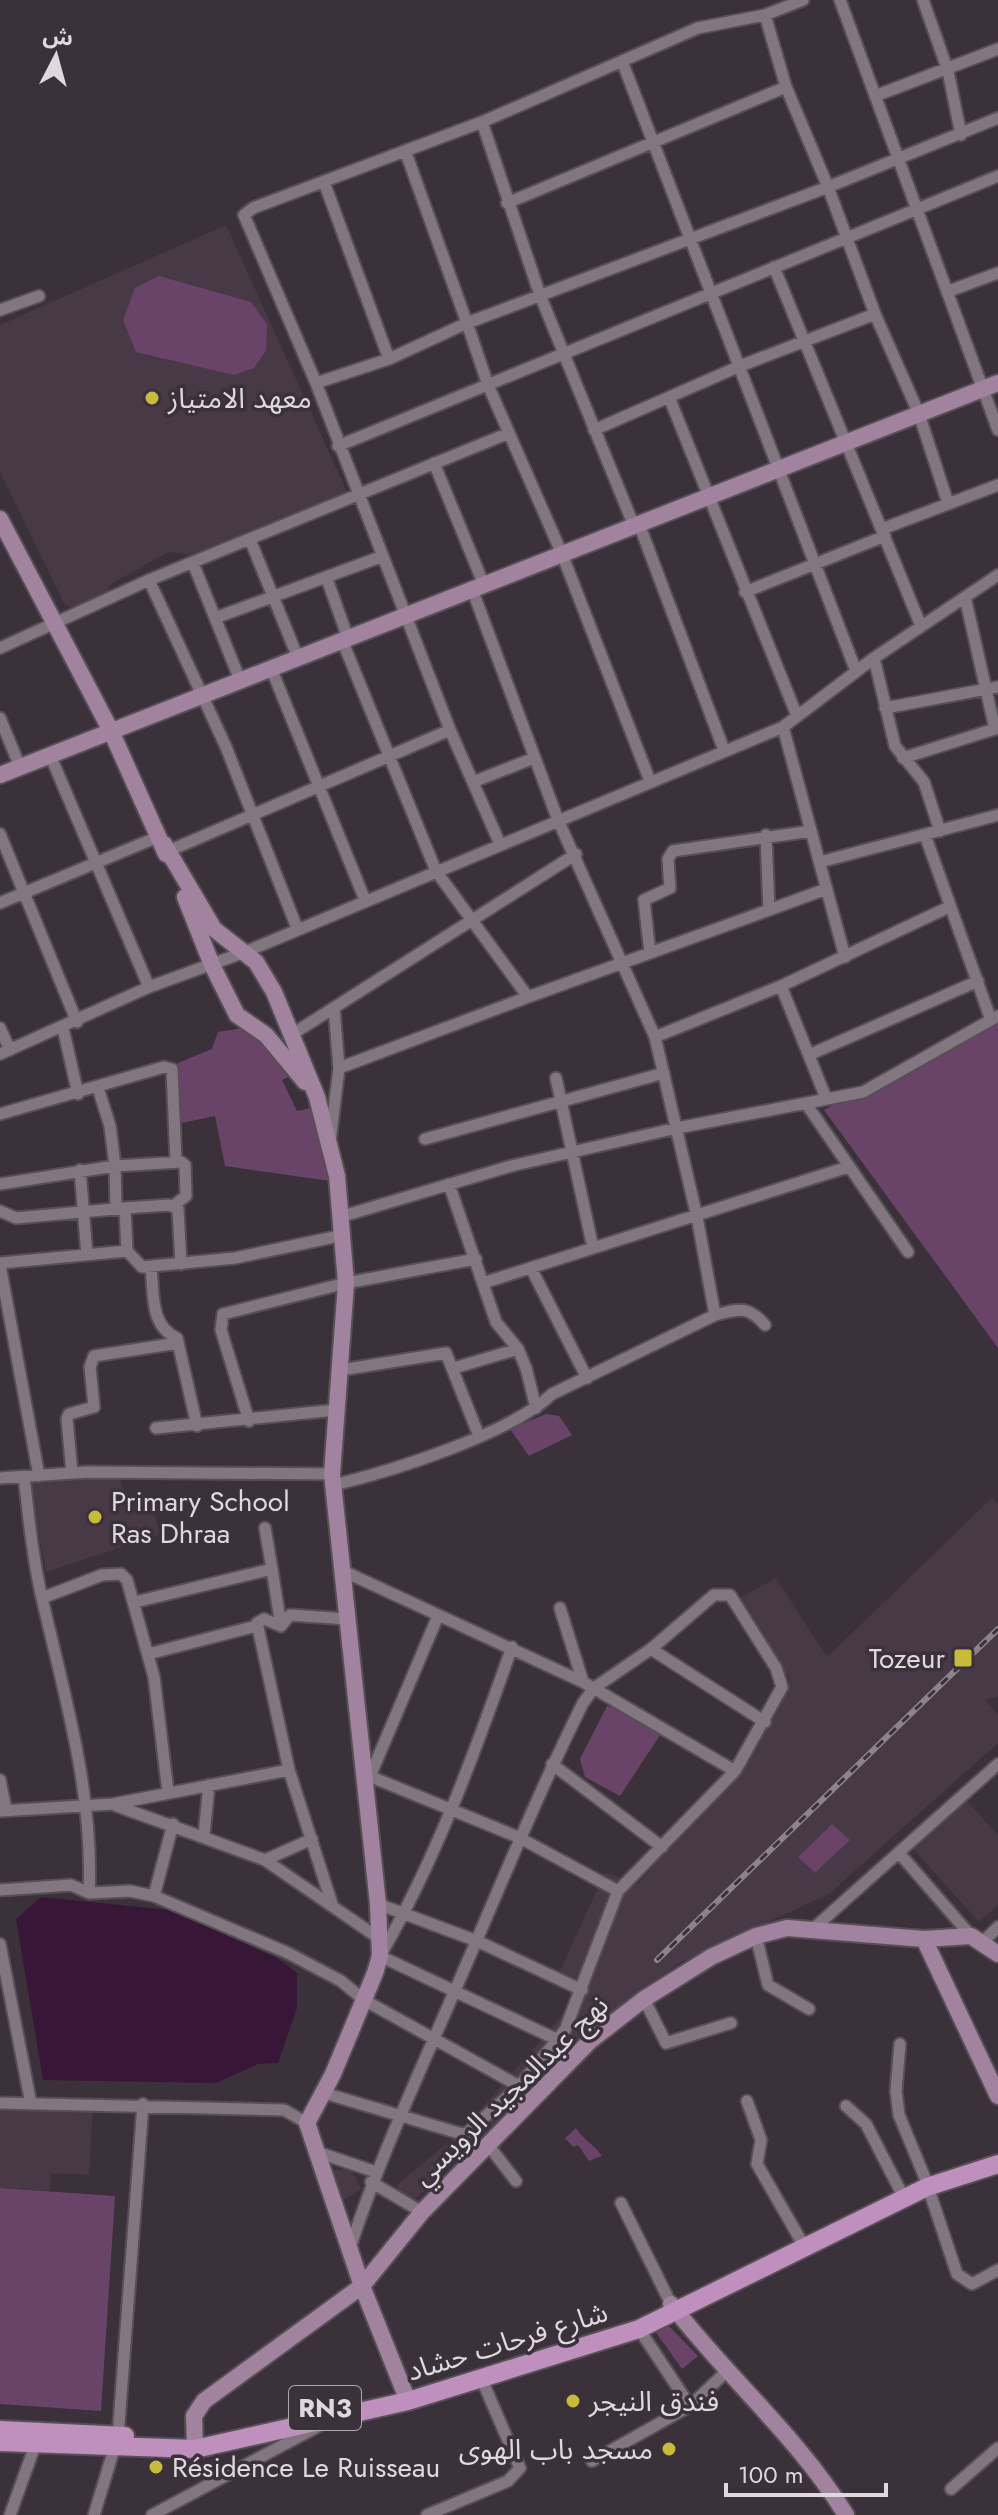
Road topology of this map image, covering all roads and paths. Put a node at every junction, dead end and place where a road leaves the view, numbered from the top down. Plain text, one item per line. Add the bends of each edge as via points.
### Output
1 (803, 0) edge
2 (840, 0) edge
3 (923, 0) edge
4 (765, 15) junction
5 (998, 49) edge
6 (622, 61) junction
7 (948, 71) junction
8 (786, 87) junction
9 (875, 96) junction
10 (998, 118) edge
11 (482, 122) junction
12 (961, 135) junction
13 (655, 142) junction
14 (406, 153) junction
15 (898, 160) junction
16 (998, 176) edge
17 (324, 182) junction
18 (828, 187) junction
19 (507, 203) junction
20 (917, 208) junction
21 (847, 237) junction
22 (692, 238) junction
23 (774, 267) junction
24 (998, 273) edge
25 (949, 291) junction
26 (712, 293) junction
27 (540, 295) junction
28 (39, 296) dead end
29 (0, 310) edge
30 (875, 314) junction
31 (467, 323) junction
32 (805, 342) junction
33 (565, 353) junction
34 (389, 359) junction
35 (740, 366) junction
36 (316, 383) junction
37 (488, 385) junction
38 (991, 386) edge
39 (669, 397) junction
40 (919, 414) junction
41 (594, 430) junction
42 (998, 430) edge
43 (509, 433) junction
44 (847, 442) junction
45 (338, 446) junction
46 (434, 463) junction
47 (777, 470) junction
48 (998, 485) edge
49 (357, 494) junction
50 (709, 496) junction
51 (948, 503) junction
52 (636, 525) junction
53 (2, 528) edge
54 (883, 532) junction
55 (251, 542) junction
56 (562, 554) junction
57 (383, 556) junction
58 (193, 563) junction
59 (813, 565) junction
60 (998, 575) edge
61 (327, 579) junction
62 (149, 580) junction
63 (478, 587) junction
64 (745, 592) junction
65 (965, 597) junction
66 (274, 598) junction
67 (406, 615) junction
68 (215, 618) junction
69 (55, 624) junction
70 (921, 626) junction
71 (345, 639) junction
72 (0, 648) edge
73 (298, 658) junction
74 (874, 658) junction
75 (271, 668) junction
76 (856, 671) junction
77 (240, 680) junction
78 (993, 688) edge
79 (201, 696) junction
80 (885, 708) junction
81 (797, 716) junction
82 (0, 718) edge
83 (783, 727) junction
84 (997, 728) edge
85 (450, 730) junction
86 (111, 731) junction
87 (724, 750) junction
88 (50, 755) junction
89 (387, 758) junction
90 (534, 758) junction
91 (903, 758) junction
92 (20, 767) junction
93 (0, 775) edge
94 (650, 781) junction
95 (473, 782) junction
96 (321, 786) junction
97 (253, 815) junction
98 (998, 815) edge
99 (558, 820) junction
100 (811, 831) junction
101 (940, 831) junction
102 (0, 834) edge
103 (766, 835) junction
104 (925, 835) junction
105 (500, 844) junction
106 (165, 846) junction
107 (576, 854) junction
108 (820, 862) junction
109 (94, 864) junction
110 (436, 871) junction
111 (826, 889) junction
112 (26, 892) junction
113 (365, 900) junction
114 (0, 903) edge
115 (949, 907) junction
116 (769, 910) junction
117 (472, 920) junction
118 (297, 928) junction
119 (245, 952) junction
120 (650, 953) junction
121 (845, 957) junction
122 (620, 964) junction
123 (212, 965) junction
124 (978, 981) junction
125 (781, 986) junction
126 (149, 987) junction
127 (528, 997) junction
128 (334, 1008) junction
129 (994, 1018) edge
130 (77, 1022) junction
131 (0, 1028) edge
132 (63, 1028) junction
133 (289, 1030) junction
134 (266, 1035) junction
135 (655, 1037) junction
136 (5, 1052) edge
137 (811, 1054) junction
138 (339, 1068) junction
139 (664, 1073) junction
140 (556, 1078) dead end
141 (98, 1088) junction
142 (78, 1094) junction
143 (317, 1097) junction
144 (826, 1098) junction
145 (561, 1102) junction
146 (807, 1105) junction
147 (0, 1114) edge
148 (677, 1128) junction
149 (425, 1139) dead end
150 (329, 1144) junction
151 (572, 1152) junction
152 (176, 1162) junction
153 (115, 1166) junction
154 (848, 1167) junction
155 (80, 1170) junction
156 (0, 1184) edge
157 (449, 1184) junction
158 (173, 1206) junction
159 (121, 1208) junction
160 (82, 1210) junction
161 (0, 1211) edge
162 (343, 1216) junction
163 (697, 1217) junction
164 (344, 1235) junction
165 (593, 1248) junction
166 (127, 1251) junction
167 (908, 1252) dead end
168 (87, 1255) junction
169 (476, 1259) junction
170 (0, 1264) edge
171 (181, 1264) junction
172 (151, 1267) junction
173 (531, 1268) junction
174 (346, 1283) junction
175 (483, 1283) junction
176 (715, 1315) junction
177 (765, 1325) dead end
178 (6, 1333) edge
179 (178, 1343) junction
180 (518, 1349) junction
181 (454, 1368) junction
182 (341, 1370) junction
183 (587, 1378) junction
184 (536, 1408) junction
185 (336, 1410) junction
186 (249, 1421) junction
187 (197, 1426) junction
188 (156, 1428) dead end
189 (479, 1436) junction
190 (72, 1473) junction
191 (39, 1476) junction
192 (24, 1477) junction
193 (0, 1478) edge
194 (333, 1480) junction
195 (265, 1528) dead end
196 (272, 1569) junction
197 (341, 1570) junction
198 (42, 1598) junction
199 (135, 1602) junction
200 (560, 1608) dead end
201 (438, 1616) junction
202 (347, 1619) junction
203 (256, 1626) junction
204 (281, 1626) junction
205 (512, 1647) junction
206 (651, 1649) junction
207 (148, 1654) junction
208 (588, 1685) junction
209 (765, 1722) junction
210 (552, 1764) junction
211 (998, 1764) edge
212 (289, 1770) junction
213 (735, 1771) junction
214 (369, 1776) junction
215 (0, 1780) edge
216 (209, 1785) junction
217 (168, 1792) junction
218 (365, 1795) junction
219 (113, 1804) junction
220 (87, 1806) junction
221 (3, 1810) edge
222 (449, 1810) junction
223 (173, 1824) junction
224 (204, 1835) junction
225 (518, 1837) junction
226 (312, 1839) junction
227 (662, 1847) junction
228 (900, 1854) junction
229 (265, 1860) junction
230 (0, 1890) edge
231 (618, 1891) junction
232 (89, 1893) junction
233 (154, 1896) junction
234 (333, 1904) junction
235 (378, 1904) junction
236 (405, 1913) junction
237 (998, 1927) edge
238 (814, 1928) junction
239 (756, 1936) junction
240 (924, 1939) junction
241 (977, 1939) junction
242 (477, 1941) junction
243 (0, 1944) edge
244 (380, 1947) junction
245 (998, 1954) edge
246 (582, 1990) junction
247 (455, 1991) junction
248 (644, 1999) junction
249 (364, 2000) junction
250 (809, 2009) dead end
251 (731, 2023) dead end
252 (434, 2038) junction
253 (556, 2039) junction
254 (900, 2044) dead end
255 (519, 2086) junction
256 (324, 2093) junction
257 (998, 2096) edge
258 (747, 2101) dead end
259 (0, 2103) edge
260 (31, 2104) junction
261 (143, 2104) junction
262 (846, 2106) dead end
263 (402, 2115) junction
264 (307, 2123) junction
265 (489, 2146) junction
266 (317, 2152) junction
267 (998, 2154) edge
268 (998, 2164) edge
269 (374, 2177) junction
270 (516, 2181) dead end
271 (926, 2182) junction
272 (900, 2190) junction
273 (621, 2203) dead end
274 (422, 2212) junction
275 (800, 2239) junction
276 (349, 2249) junction
277 (998, 2270) edge
278 (362, 2286) junction
279 (674, 2308) junction
280 (639, 2329) junction
281 (726, 2372) junction
282 (482, 2380) junction
283 (406, 2396) junction
284 (690, 2406) junction
285 (334, 2412) junction
286 (0, 2430) edge
287 (37, 2438) junction
288 (0, 2442) edge
289 (117, 2442) junction
290 (194, 2443) junction
291 (998, 2448) edge
292 (592, 2461) dead end
293 (951, 2489) dead end
294 (10, 2515) edge
295 (94, 2515) edge
296 (152, 2515) edge
297 (427, 2515) edge
298 (846, 2515) edge

1 - 4 street
2 - 9 street
3 - 7 street
4 - 6 street via 698,28
4 - 8 street
5 - 7 street
6 - 11 street
6 - 13 street
7 - 9 street
7 - 12 street
8 - 13 street
8 - 18 street
9 - 15 street
10 - 12 street
11 - 14 street
11 - 19 street
12 - 15 street
13 - 19 street
13 - 22 street
14 - 17 street
14 - 31 street
15 - 18 street
15 - 20 street
16 - 20 street
17 - 34 street
17 - 36 street via 253,208 244,220
18 - 21 street
18 - 22 street
19 - 27 street
20 - 21 street
20 - 25 street
21 - 23 street
21 - 30 street
22 - 26 street
22 - 27 street
23 - 26 street
23 - 32 street
24 - 25 street
25 - 38 street
26 - 33 street
26 - 35 street
27 - 31 street
27 - 33 street
28 - 29 street
30 - 32 street
30 - 40 street
31 - 34 street
31 - 37 street
32 - 35 street
32 - 44 street
33 - 37 street
33 - 41 street
34 - 36 street
35 - 39 street
35 - 47 street
36 - 45 street
37 - 43 street
37 - 45 street
38 - 40 street
38 - 42 street
39 - 41 street
39 - 50 street
40 - 44 street
40 - 51 street
41 - 52 street
43 - 46 street
43 - 56 street
44 - 47 street
44 - 54 street
45 - 49 street
46 - 49 street
46 - 63 street
47 - 50 street
47 - 59 street
48 - 51 street
49 - 55 street
49 - 57 street
50 - 52 street
50 - 64 street
51 - 54 street
52 - 56 street
52 - 87 street
53 - 69 street
54 - 59 street
54 - 70 street
55 - 58 street
55 - 66 street
56 - 63 street
56 - 94 street
57 - 61 street
57 - 67 street
58 - 62 street
58 - 68 street
59 - 64 street
59 - 76 street
60 - 65 street
61 - 66 street
61 - 71 street
62 - 69 street
62 - 79 street
63 - 67 street
63 - 90 street
64 - 81 street
65 - 70 street
65 - 78 street
66 - 68 street
66 - 73 street
67 - 71 street
67 - 85 street
68 - 77 street
69 - 72 street
69 - 86 street
70 - 74 street
71 - 73 street
71 - 89 street
73 - 75 street
74 - 76 street
74 - 80 street
75 - 77 street
75 - 96 street
76 - 81 street
77 - 79 street
78 - 80 street
78 - 84 street
79 - 86 street
79 - 97 street
80 - 91 street
81 - 83 street
82 - 92 street
83 - 87 street
83 - 100 street
84 - 91 street
85 - 89 street
85 - 95 street
86 - 88 street
86 - 106 street
87 - 94 street
88 - 92 street
88 - 109 street
89 - 96 street
89 - 110 street
90 - 95 street
90 - 99 street
91 - 101 street via 924,782
92 - 93 street
94 - 99 street
95 - 105 street
96 - 97 street
96 - 113 street
97 - 106 street
97 - 118 street
98 - 101 street
99 - 105 street
99 - 107 street
100 - 103 street
100 - 108 street
101 - 104 street
102 - 112 street
103 - 116 street
103 - 120 street via 673,851 668,859 670,888 646,897 643,904
104 - 108 street
104 - 115 street
105 - 110 street
106 - 109 street
106 - 119 street via 214,929
106 - 123 street
107 - 117 street
107 - 122 street
108 - 111 street
109 - 112 street
109 - 126 street
110 - 113 street
110 - 117 street
111 - 116 street
111 - 121 street
112 - 114 street
112 - 130 street
113 - 118 street
115 - 121 street
115 - 124 street
116 - 120 street
117 - 127 street
117 - 128 street
118 - 119 street
119 - 123 street
119 - 133 street via 265,975
120 - 122 street
121 - 125 street
122 - 127 street
122 - 135 street
123 - 126 street
123 - 134 street via 237,1015
124 - 129 street
124 - 137 street
125 - 135 street
125 - 137 street
126 - 130 street
127 - 138 street
128 - 133 street
128 - 138 street
129 - 144 street via 883,1084
130 - 132 street
131 - 136 street
132 - 136 street
132 - 142 street
133 - 134 street
133 - 143 street
134 - 143 street
135 - 139 street
137 - 144 street
138 - 150 street
139 - 145 street
139 - 148 street
140 - 145 street
141 - 142 street
141 - 152 street via 172,1069
141 - 153 street
142 - 147 street
143 - 150 street
144 - 146 street
145 - 149 street
145 - 151 street
146 - 148 street
146 - 154 street
148 - 151 street
148 - 163 street
150 - 162 street
151 - 157 street
151 - 165 street
152 - 153 street
152 - 158 street via 185,1165 186,1196
153 - 155 street
153 - 159 street
154 - 163 street
154 - 167 street
155 - 156 street
155 - 160 street
157 - 162 street
157 - 169 street
158 - 159 street
158 - 171 street via 180,1213
159 - 160 street
159 - 166 street
160 - 161 street via 16,1218
160 - 168 street
162 - 164 street
163 - 165 street
163 - 176 street
164 - 171 street
164 - 174 street
165 - 173 street
166 - 168 street
166 - 172 street via 134,1262
168 - 170 street
169 - 174 street
169 - 175 street
170 - 178 street
171 - 172 street
172 - 179 street via 158,1321
173 - 175 street
173 - 183 street
174 - 182 street
174 - 186 street via 223,1314 221,1330
175 - 180 street via 501,1332
176 - 177 street via 743,1308
176 - 183 street
178 - 191 street
179 - 187 street
179 - 190 street via 94,1356 94,1407 67,1419
180 - 181 street
180 - 184 street
181 - 182 street via 442,1353
181 - 189 street
182 - 185 street
183 - 184 street
184 - 189 street
185 - 186 street
185 - 194 street
186 - 187 street
187 - 188 street
189 - 194 street via 381,1473
190 - 191 street
190 - 194 street
191 - 192 street
192 - 193 street
192 - 198 street
194 - 197 street
195 - 196 street
196 - 199 street
196 - 204 street
197 - 201 street
197 - 202 street
198 - 199 street via 116,1573 127,1580
198 - 220 street
199 - 207 street
200 - 208 street
201 - 205 street
201 - 214 street
202 - 204 street via 290,1615
202 - 218 street
203 - 204 street via 264,1619
203 - 207 street
203 - 212 street
205 - 208 street
205 - 222 street
206 - 208 street
206 - 209 street
206 - 209 street via 714,1595 730,1595 782,1682
207 - 217 street via 160,1708
208 - 210 street
208 - 213 street
209 - 213 street
210 - 225 street
210 - 227 street
211 - 228 street
212 - 216 street
212 - 226 street
213 - 227 street
214 - 218 street
214 - 222 street
215 - 221 street
216 - 217 street
216 - 224 street
217 - 219 street
218 - 235 street
219 - 220 street
219 - 223 street
220 - 221 street
220 - 232 street
222 - 225 street
222 - 236 street
223 - 224 street
223 - 233 street
224 - 229 street
225 - 231 street
225 - 242 street
226 - 229 street
226 - 234 street
227 - 231 street
228 - 238 street
228 - 241 street
229 - 234 street
230 - 232 street via 71,1885
231 - 246 street
232 - 233 street
233 - 249 street via 288,1953 341,1981
234 - 244 street
235 - 236 street
235 - 244 street
236 - 242 street
236 - 244 street
237 - 241 street
238 - 239 street, نهج عبدالمجيد الرويسي
238 - 240 street, نهج عبدالمجيد الرويسي
239 - 248 street, نهج عبدالمجيد الرويسي
239 - 250 street via 768,1985
240 - 241 street, نهج عبدالمجيد الرويسي
240 - 257 street
241 - 245 street
242 - 246 street
242 - 247 street
243 - 260 street
244 - 247 street
244 - 249 street
246 - 253 street
247 - 252 street
247 - 253 street
248 - 251 street via 666,2043
248 - 265 street, نهج عبدالمجيد الرويسي via 590,2041
249 - 252 street
249 - 256 street
252 - 255 street
252 - 263 street
253 - 255 street
254 - 271 street via 897,2107
255 - 263 street via 467,2133
256 - 263 street
256 - 264 street
258 - 275 street via 761,2140 757,2164
259 - 260 street
260 - 261 street
261 - 264 street via 284,2110
261 - 289 street
262 - 272 street via 866,2124
263 - 269 street
264 - 266 street
265 - 270 street
265 - 274 street, نهج عبدالمجيد الرويسي
266 - 269 street
266 - 276 street
267 - 271 main road, شارع فرحات حشاد / RN3
268 - 271 main road, شارع فرحات حشاد / RN3
269 - 274 street
269 - 276 street
271 - 272 main road, شارع فرحات حشاد / RN3
271 - 277 street via 961,2280 972,2284
271 - 279 main road, شارع فرحات حشاد / RN3
272 - 275 main road, شارع فرحات حشاد / RN3
273 - 279 street
274 - 278 street, نهج عبدالمجيد الرويسي
275 - 279 main road, شارع فرحات حشاد / RN3
276 - 278 street
278 - 283 street
278 - 290 street, نهج عبدالمجيد الرويسي via 204,2401 194,2416
279 - 280 main road, شارع فرحات حشاد / RN3
279 - 281 street
279 - 283 main road, شارع فرحات حشاد / RN3
280 - 282 main road, شارع فرحات حشاد / RN3
280 - 284 street
281 - 284 street
281 - 298 street via 820,2472
282 - 283 main road, شارع فرحات حشاد / RN3
282 - 297 street via 520,2468 508,2481
283 - 285 main road, شارع فرحات حشاد / RN3
284 - 292 street
285 - 290 main road, شارع فرحات حشاد / RN3
285 - 296 street
286 - 287 main road, شارع فرحات حشاد / RN3
287 - 288 main road, شارع فرحات حشاد / RN3
287 - 289 main road, شارع فرحات حشاد / RN3
287 - 294 street
289 - 290 main road, شارع فرحات حشاد / RN3
289 - 295 street
291 - 293 street

